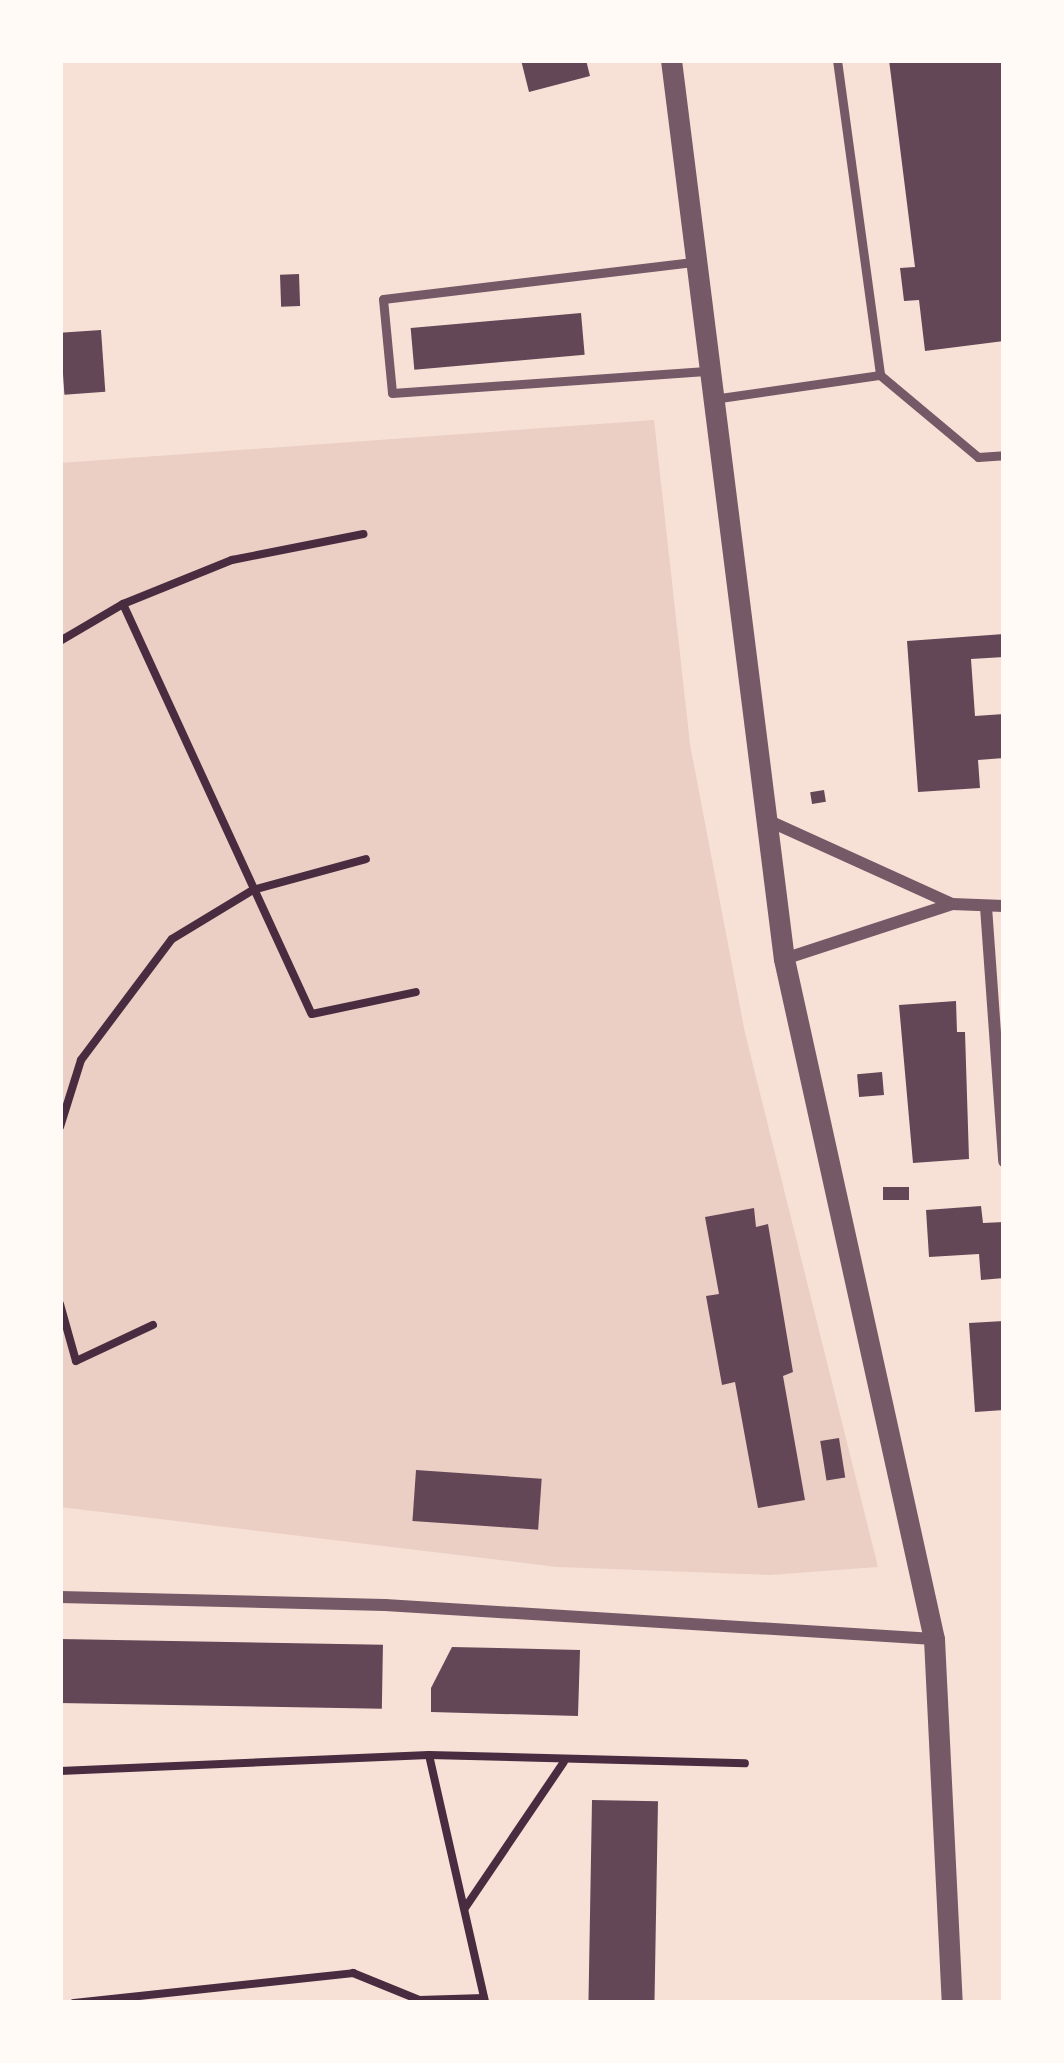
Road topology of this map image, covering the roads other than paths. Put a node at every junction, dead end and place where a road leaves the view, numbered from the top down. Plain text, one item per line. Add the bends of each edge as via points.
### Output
1 (671, 60) edge
2 (837, 60) edge
3 (693, 262) junction
4 (709, 371) junction
5 (880, 375) junction
6 (713, 399) junction
7 (1004, 455) edge
8 (766, 820) junction
9 (952, 904) junction
10 (1004, 906) edge
11 (986, 907) junction
12 (784, 959) junction
13 (1004, 1161) edge
14 (60, 1598) edge
15 (934, 1640) junction
16 (952, 2003) edge

1 - 3 street
2 - 5 lane
3 - 4 street
3 - 4 lane via 383,299 392,393
4 - 6 street
5 - 6 lane
5 - 7 lane via 978,457
6 - 8 street
8 - 9 street
8 - 12 street
9 - 11 street
9 - 12 street
10 - 11 street
11 - 13 street
12 - 15 street
14 - 15 street via 385,1605
15 - 16 street

